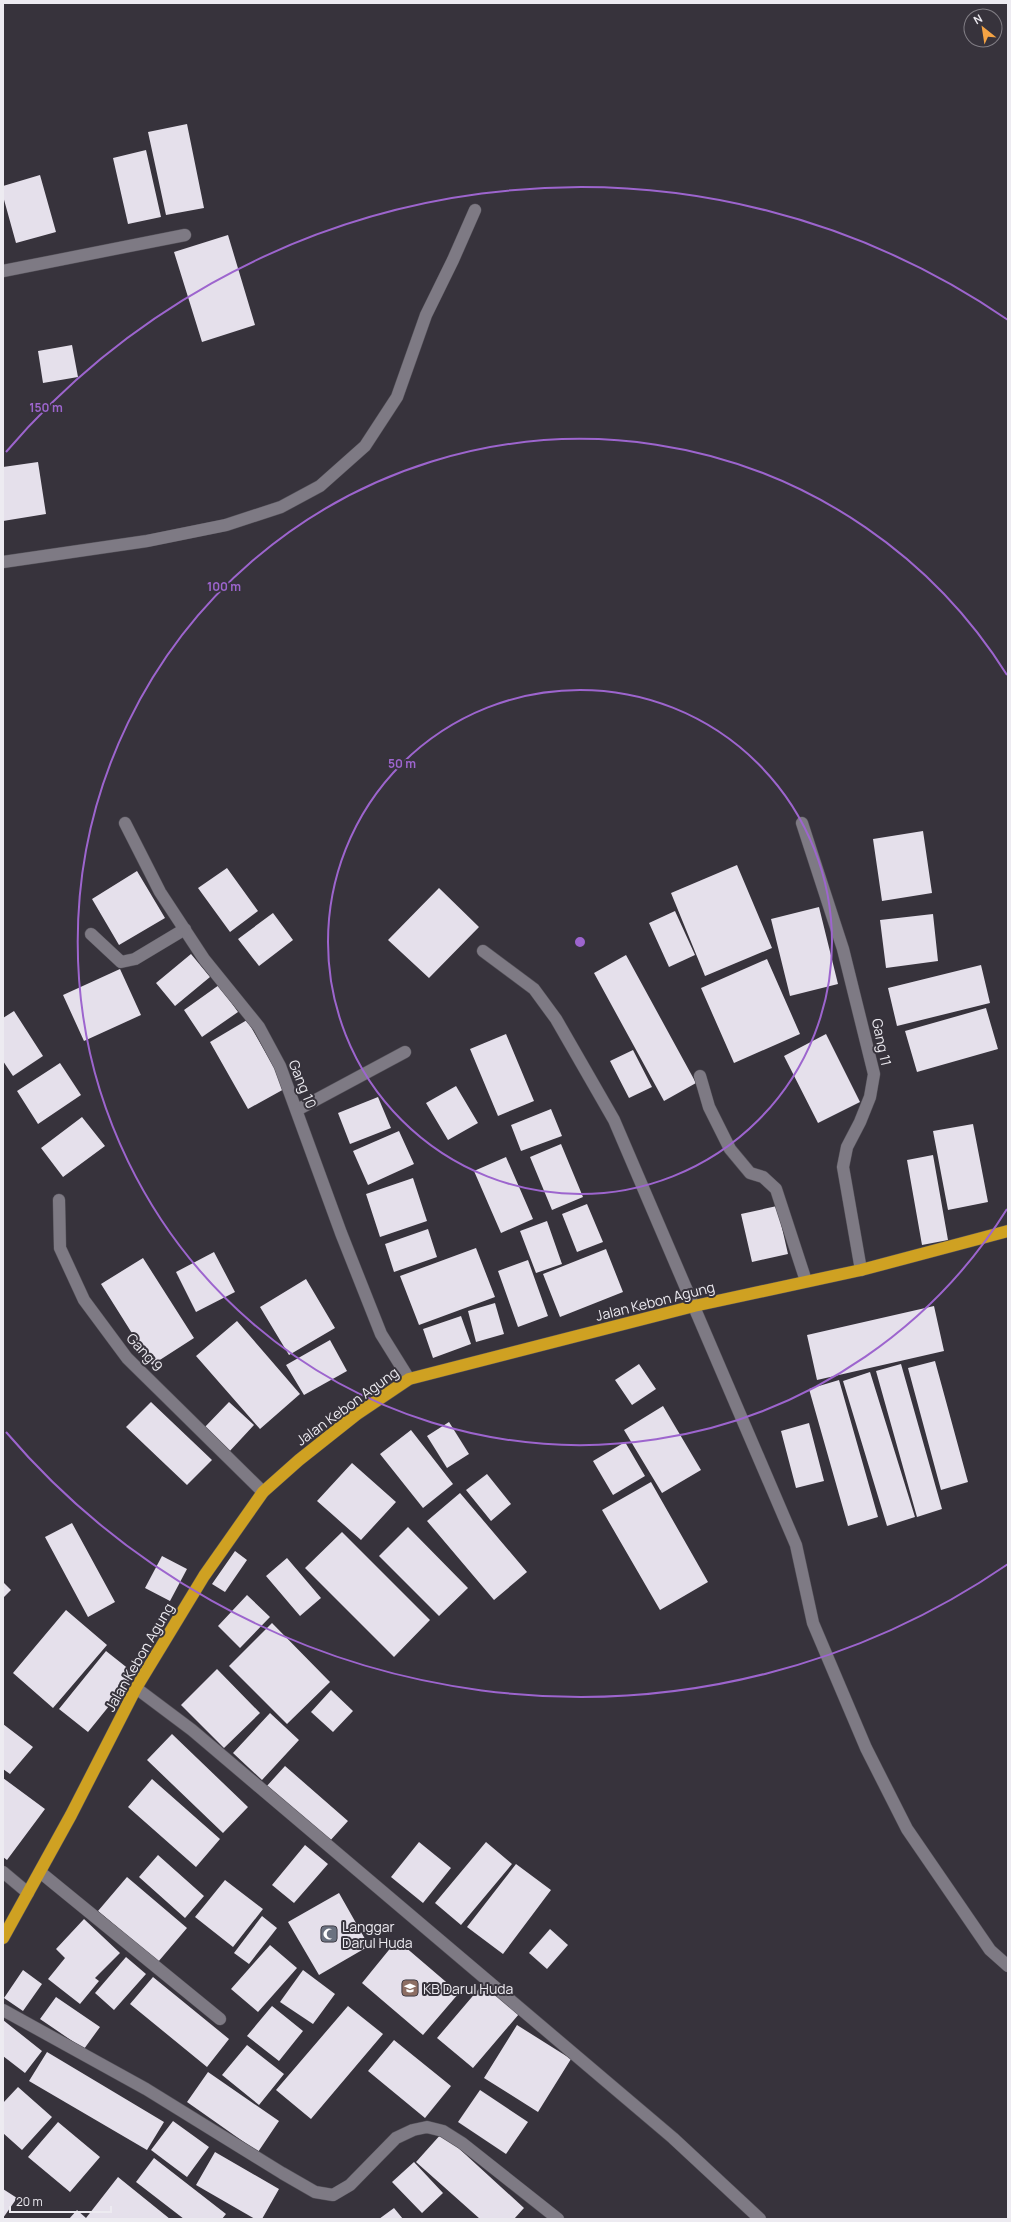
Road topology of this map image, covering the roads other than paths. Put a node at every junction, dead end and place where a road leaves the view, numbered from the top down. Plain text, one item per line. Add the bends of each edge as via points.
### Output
1 (475, 210) dead end
2 (186, 235) dead end
3 (3, 271) edge
4 (3, 562) edge
5 (125, 823) dead end
6 (802, 823) dead end
7 (185, 929) junction
8 (91, 934) dead end
9 (484, 951) dead end
10 (405, 1052) dead end
11 (700, 1076) dead end
12 (298, 1110) junction
13 (59, 1200) dead end
14 (1008, 1231) edge
15 (861, 1270) junction
16 (806, 1281) junction
17 (694, 1306) junction
18 (409, 1379) junction
19 (263, 1492) junction
20 (136, 1688) junction
21 (3, 1872) edge
22 (40, 1872) junction
23 (28, 1893) junction
24 (3, 1938) edge
25 (1008, 1966) edge
26 (3, 2010) edge
27 (220, 2019) dead end
28 (558, 2219) edge
29 (760, 2219) edge

1 - 4 street via 426,315 397,397 365,446 320,486 281,507 226,525 147,541
2 - 3 street
5 - 7 street, Gang 10 via 160,892
6 - 15 street, Gang 11 via 843,949 874,1074 870,1097 847,1147 843,1167
7 - 8 street via 135,959 121,962
7 - 12 street, Gang 10 via 204,959 259,1026 280,1066
9 - 17 street via 534,989 556,1019 614,1120
10 - 12 street
11 - 16 street via 709,1107 730,1149 750,1173 763,1177 776,1189
12 - 18 street, Gang 10 via 341,1233 381,1334
13 - 19 street, Gang 9 via 60,1248 84,1300 127,1358
14 - 15 highway, Jalan Kebon Agung
15 - 16 highway, Jalan Kebon Agung
16 - 17 highway, Jalan Kebon Agung
17 - 18 highway, Jalan Kebon Agung
17 - 25 street via 796,1545 813,1623 866,1748 907,1829 990,1950
18 - 19 highway, Jalan Kebon Agung via 357,1414
19 - 20 highway, Jalan Kebon Agung via 204,1576
20 - 22 highway, Jalan Kebon Agung
20 - 29 street via 192,1730 626,2098
21 - 23 street
22 - 23 highway, Jalan Kebon Agung
22 - 27 street
23 - 24 highway, Jalan Kebon Agung
26 - 28 street via 146,2089 315,2192 333,2195 350,2185 396,2138 427,2127 443,2131 462,2143

